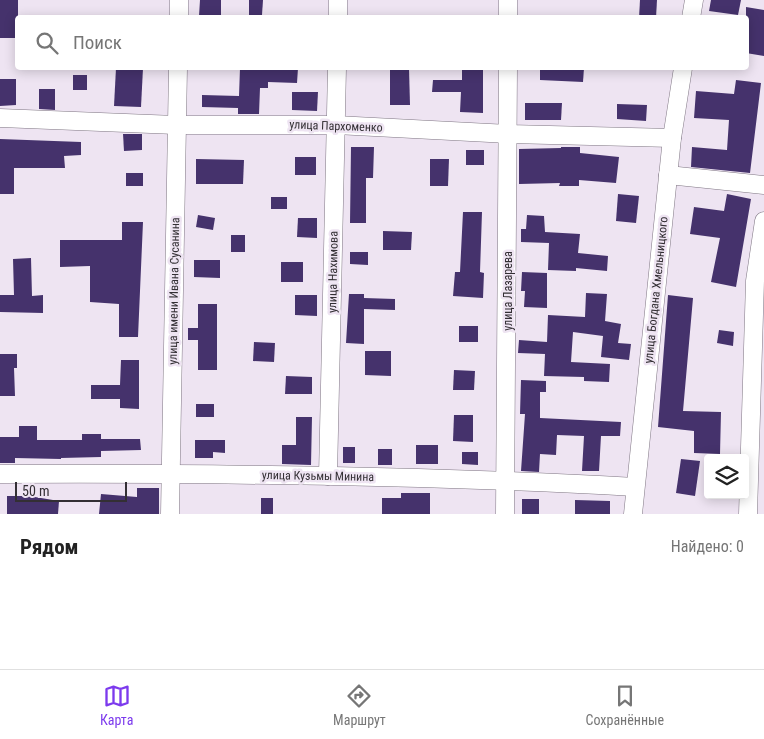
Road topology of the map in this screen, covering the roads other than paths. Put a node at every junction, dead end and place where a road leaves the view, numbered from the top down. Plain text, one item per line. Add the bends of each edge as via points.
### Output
1 (179, 0) edge
2 (338, 0) edge
3 (508, 0) edge
4 (694, 0) edge
5 (179, 15) edge
6 (338, 15) edge
7 (508, 15) edge
8 (692, 15) edge
9 (178, 70) edge
10 (337, 70) edge
11 (508, 70) edge
12 (683, 70) edge
13 (0, 118) edge
14 (176, 125) junction
15 (336, 125) junction
16 (509, 134) junction
17 (672, 138) junction
18 (668, 176) junction
19 (764, 185) edge
20 (764, 222) edge
21 (171, 473) junction
22 (0, 474) edge
23 (328, 476) junction
24 (506, 480) junction
25 (635, 487) junction
26 (170, 514) edge
27 (505, 514) edge
28 (633, 514) edge
29 (748, 514) edge

1 - 5 street
2 - 6 street
3 - 7 street
4 - 8 street
9 - 14 street, улица имени Ивана Сусанина
10 - 15 street, улица Нахимова
11 - 16 street, улица Лазарева
12 - 17 street, улица Богдана Хмельницкого
13 - 14 street, улица Пархоменко
14 - 15 street, улица Пархоменко
14 - 21 street, улица имени Ивана Сусанина
15 - 16 street, улица Пархоменко
15 - 23 street, улица Нахимова
16 - 17 street, улица Пархоменко
16 - 24 street, улица Лазарева
17 - 18 street, улица Богдана Хмельницкого
18 - 19 street
18 - 25 street, улица Богдана Хмельницкого
20 - 29 street via 755,281
21 - 22 street, улица Кузьмы Минина
21 - 23 street, улица Кузьмы Минина
21 - 26 street, улица имени Ивана Сусанина
23 - 24 street, улица Кузьмы Минина
24 - 25 street, улица Кузьмы Минина
24 - 27 street, улица Лазарева
25 - 28 street, улица Богдана Хмельницкого

